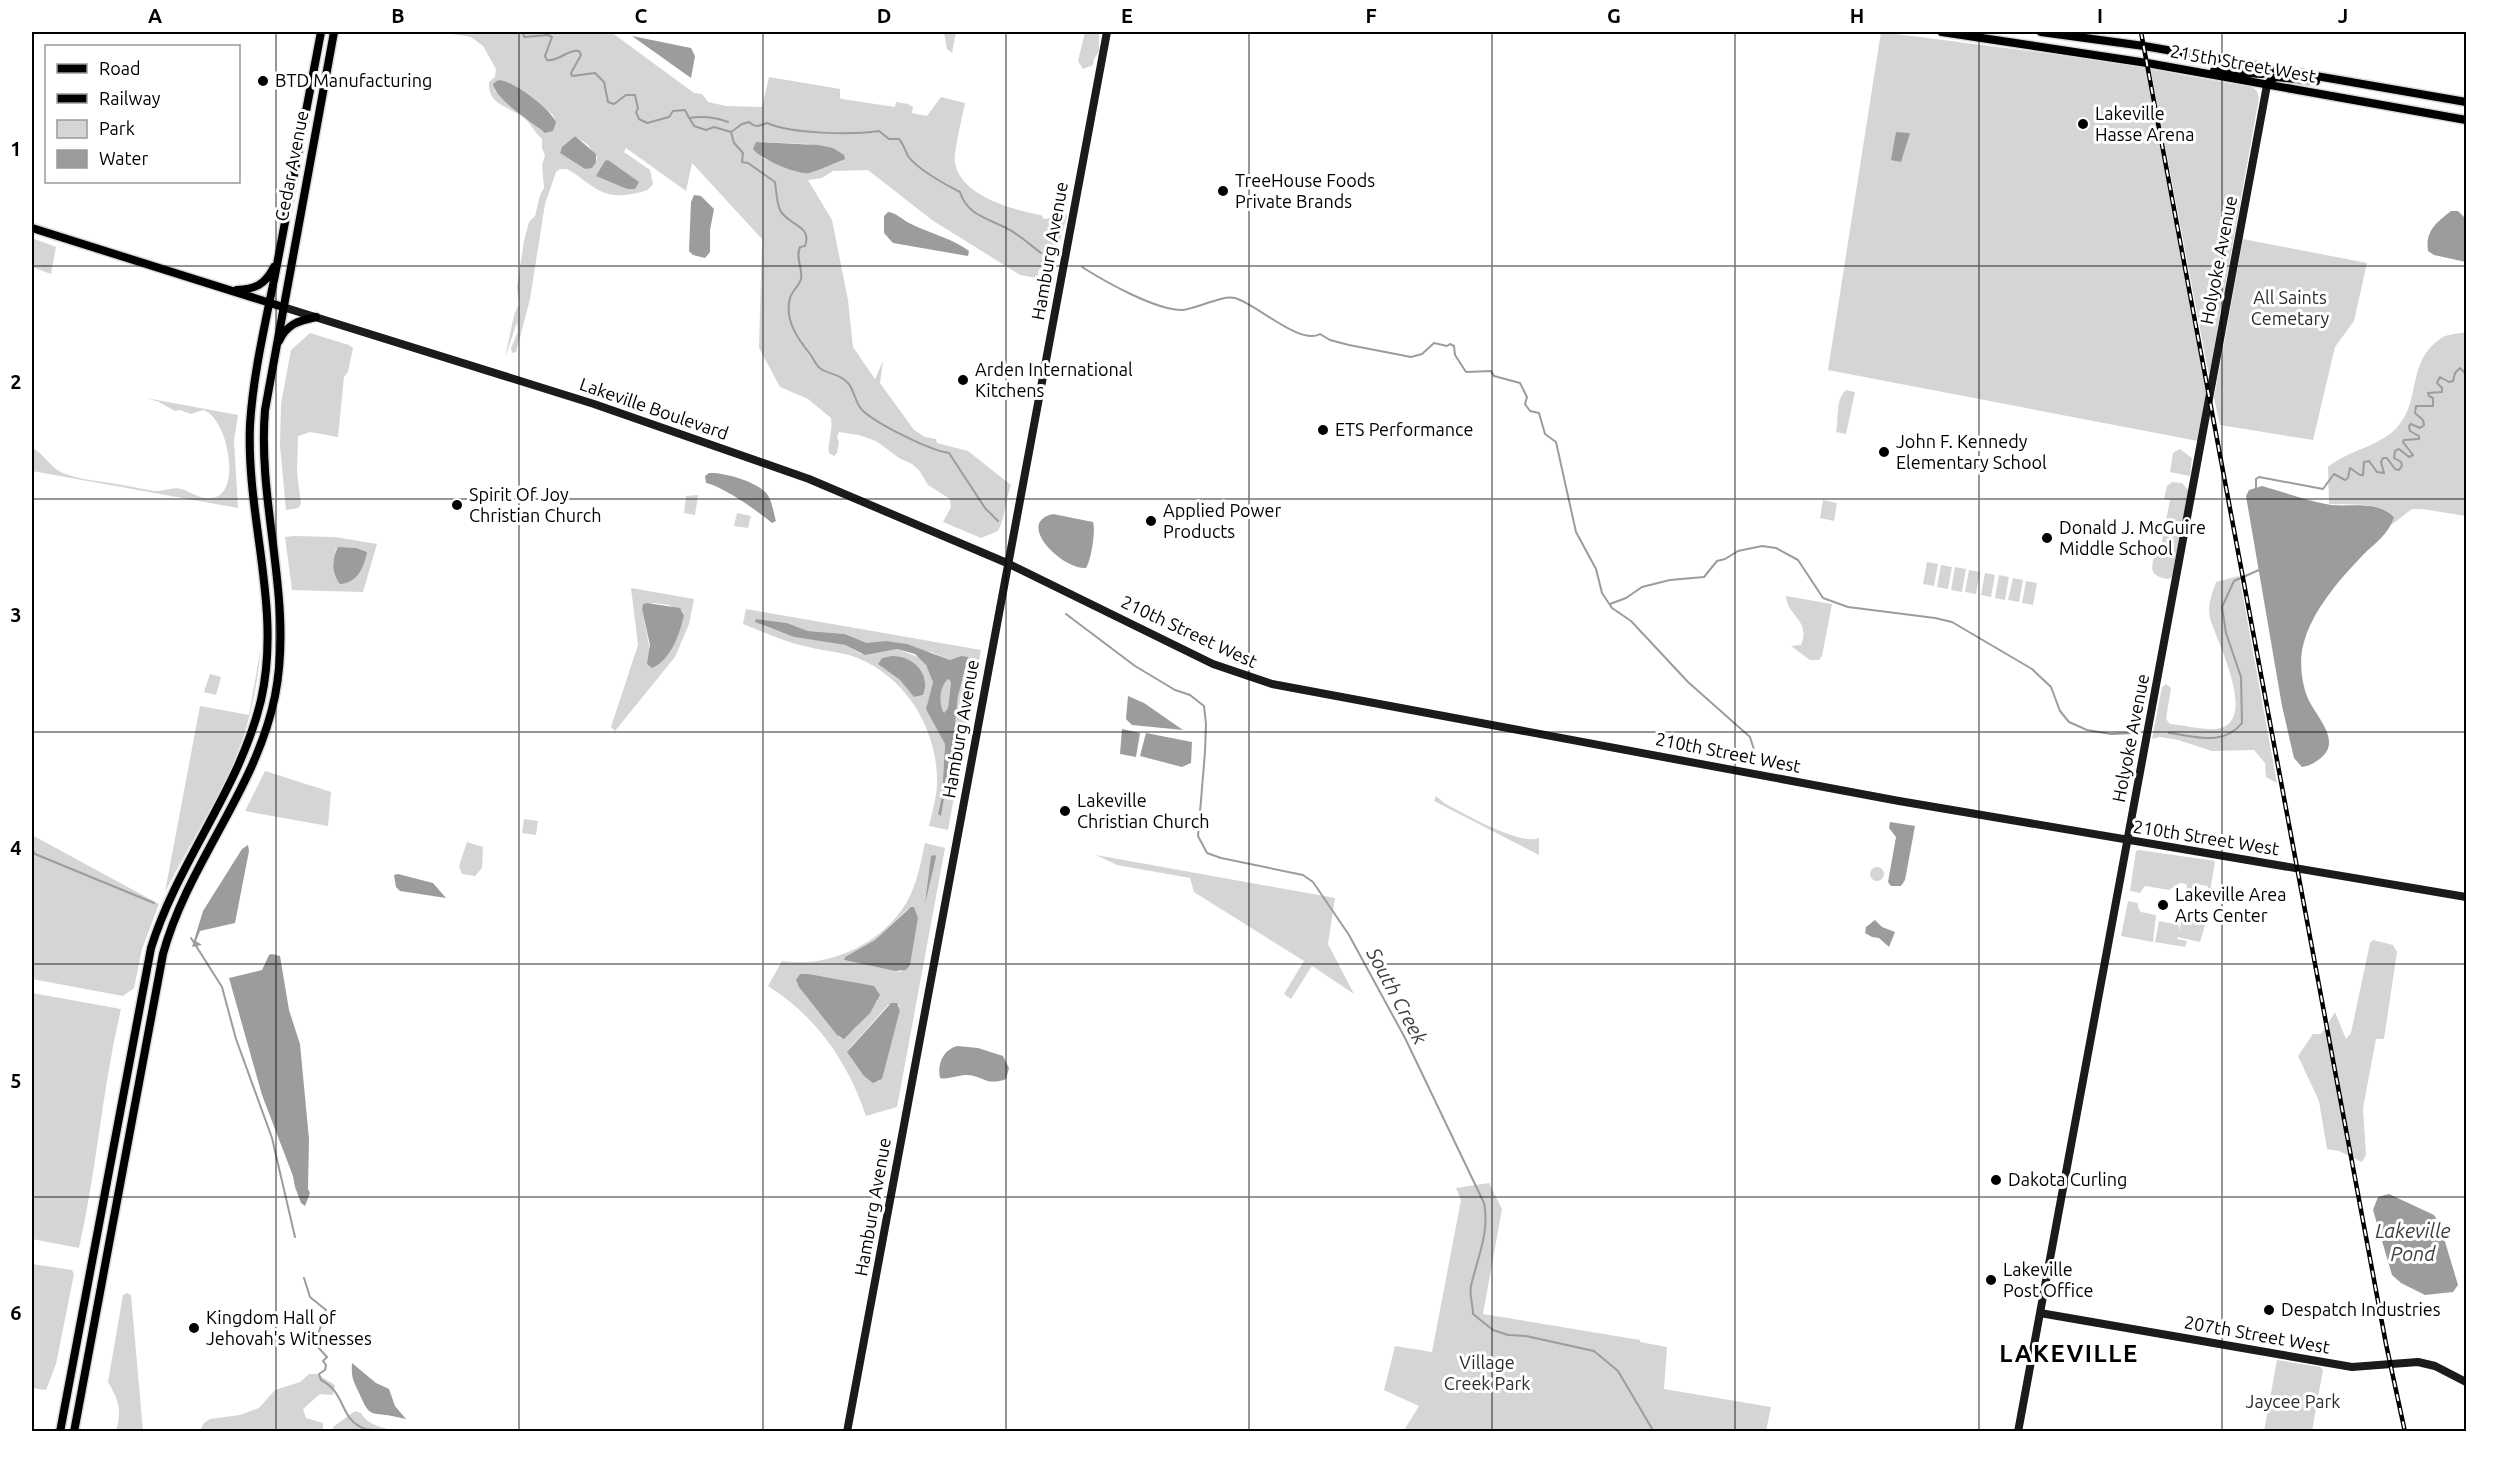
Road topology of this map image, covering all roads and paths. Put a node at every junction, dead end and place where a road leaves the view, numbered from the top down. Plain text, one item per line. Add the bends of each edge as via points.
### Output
1 (321, 32) edge
2 (334, 32) edge
3 (1107, 32) edge
4 (1942, 32) edge
5 (2041, 32) edge
6 (2270, 68) junction
7 (2190, 71) junction
8 (2361, 84) junction
9 (2267, 85) junction
10 (2466, 102) edge
11 (2466, 120) edge
12 (32, 228) edge
13 (278, 259) junction
14 (229, 290) junction
15 (270, 303) junction
16 (283, 307) junction
17 (316, 317) junction
18 (274, 353) junction
19 (1007, 563) junction
20 (2127, 840) junction
21 (2466, 897) edge
22 (2040, 1313) junction
23 (2466, 1382) edge
24 (60, 1431) edge
25 (74, 1431) edge
26 (847, 1431) edge
27 (2018, 1431) edge

1 - 13 main road, Cedar Avenue
2 - 16 main road, Cedar Avenue
3 - 19 street, Hamburg Avenue
4 - 7 main road, 215th Street West
5 - 6 main road, 215th Street West
6 - 7 main road via 2262,74
6 - 8 main road, 215th Street West
7 - 9 main road, 215th Street West
8 - 9 main road via 2276,78
8 - 10 main road, 215th Street West
9 - 11 main road, 215th Street West
9 - 20 street, Holyoke Avenue
12 - 14 main road
13 - 14 main road via 260,286
13 - 15 main road, Cedar Avenue
14 - 15 main road
15 - 16 main road
15 - 24 main road, Cedar Avenue via 255,379 250,435 268,616 265,679 245,750 166,905 149,957
16 - 17 street, Lakeville Boulevard
16 - 18 main road, Cedar Avenue
17 - 18 main road via 292,324
17 - 19 street, Lakeville Boulevard via 714,444 826,485
18 - 25 main road, Cedar Avenue via 263,445 281,611 275,697 253,764 184,899 163,954
19 - 20 street, 210th Street West via 1213,664 1272,684
19 - 26 street, Hamburg Avenue
20 - 21 street, 210th Street West
20 - 22 street, Holyoke Avenue
22 - 23 street, 207th Street West via 2352,1367 2418,1362 2435,1365
22 - 27 street, Holyoke Avenue

